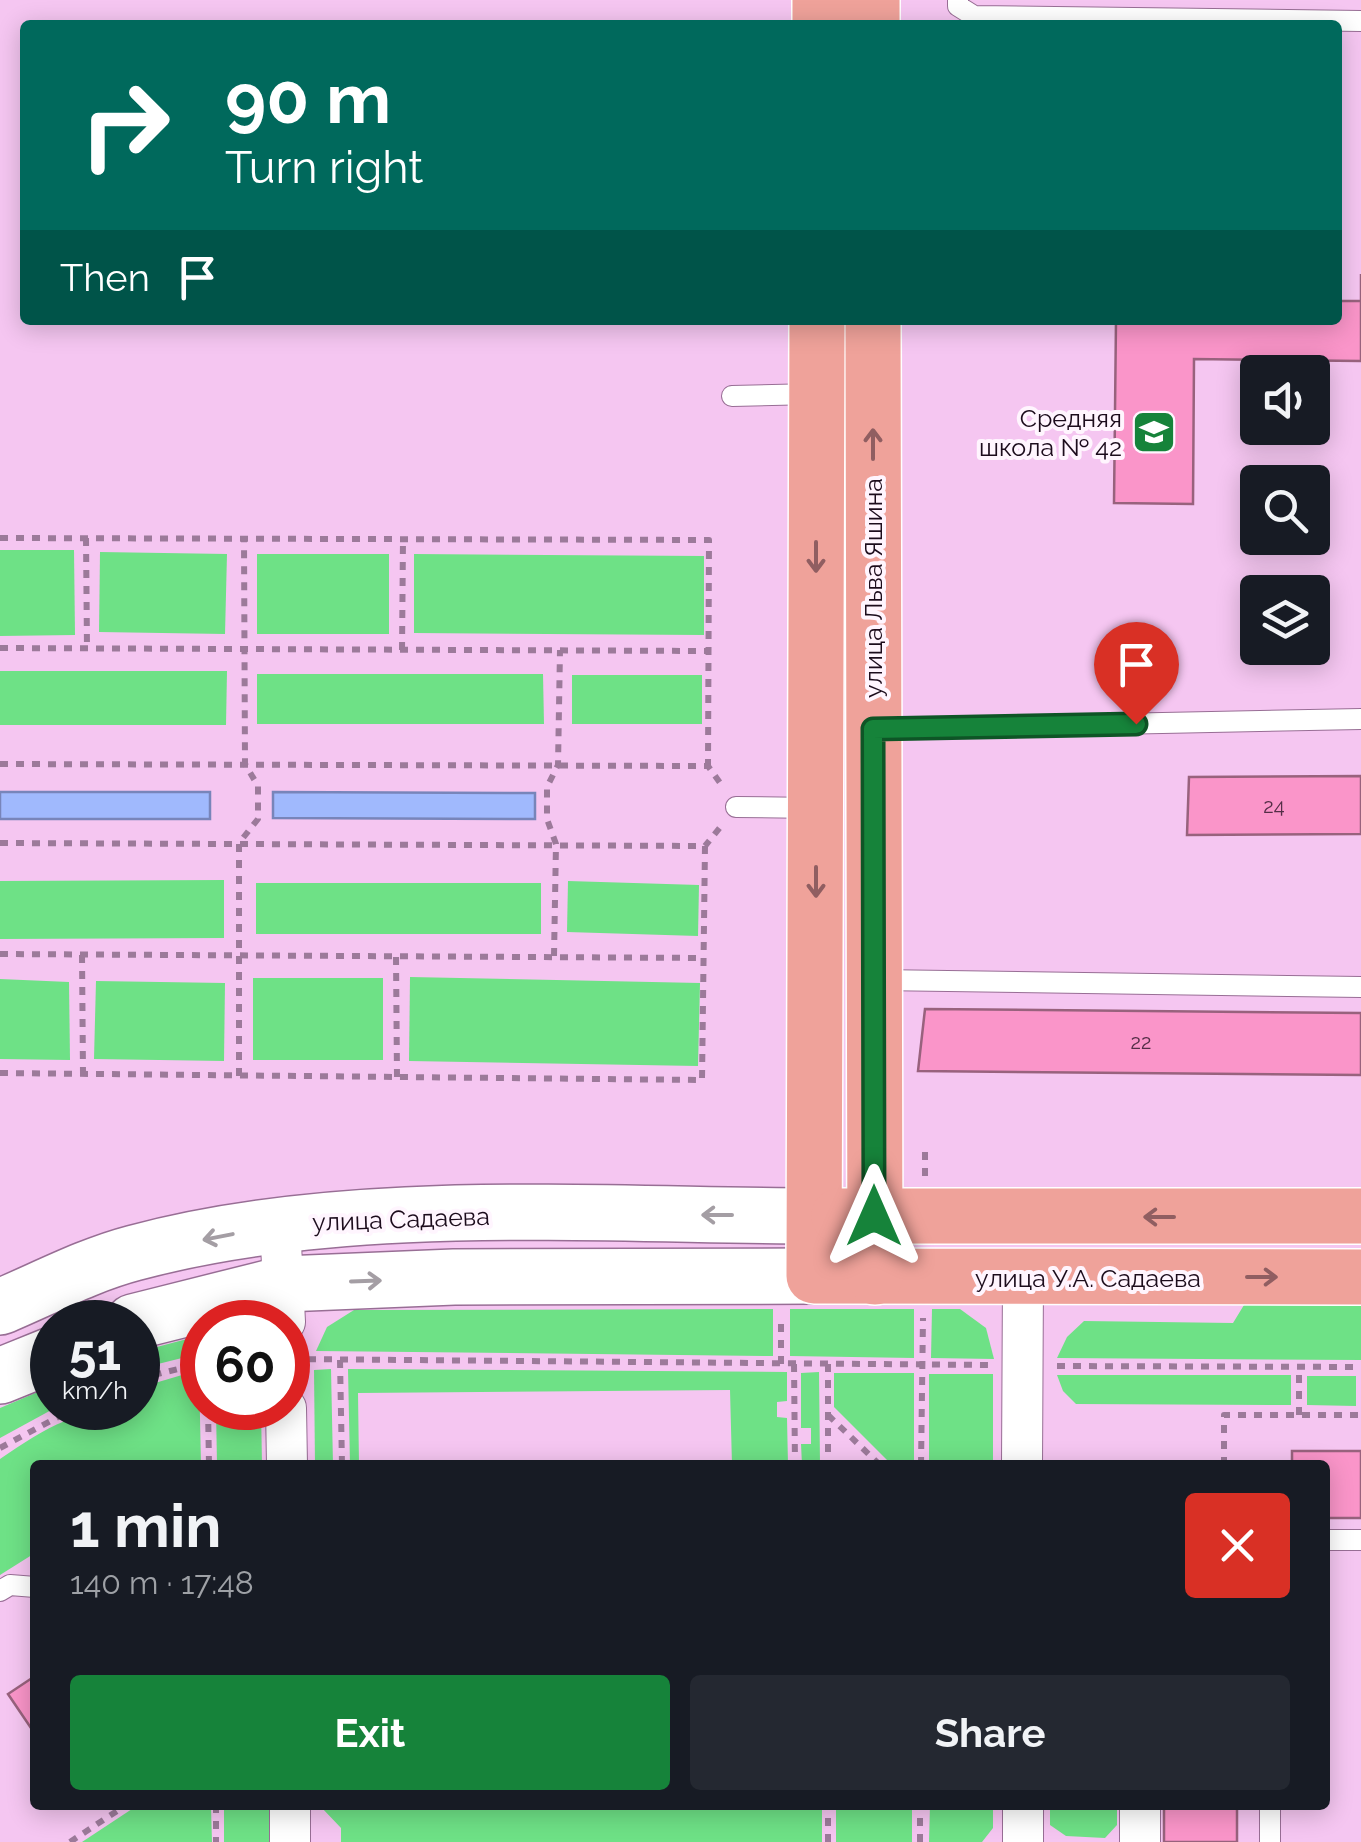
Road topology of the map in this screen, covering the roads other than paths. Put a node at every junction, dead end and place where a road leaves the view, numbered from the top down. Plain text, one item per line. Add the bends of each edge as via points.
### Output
1 (958, 0) edge
2 (1284, 20) edge
3 (817, 325) edge
4 (872, 325) edge
5 (816, 394) junction
6 (732, 396) dead end
7 (1361, 719) edge
8 (873, 729) junction
9 (736, 807) road end
10 (816, 808) junction
11 (874, 980) junction
12 (1361, 987) edge
13 (814, 1216) junction
14 (874, 1216) junction
15 (1361, 1216) edge
16 (280, 1225) junction
17 (814, 1276) junction
18 (875, 1277) junction
19 (1361, 1277) edge
20 (1023, 1278) junction
21 (285, 1300) edge
22 (305, 1300) edge
23 (0, 1307) edge
24 (30, 1364) edge
25 (0, 1376) edge
26 (286, 1430) edge
27 (286, 1460) edge
28 (1022, 1460) edge
29 (1330, 1540) edge
30 (1361, 1540) edge
31 (30, 1586) edge
32 (0, 1591) edge
33 (290, 1810) edge
34 (1022, 1810) edge
35 (1140, 1810) edge
36 (1270, 1810) edge
37 (290, 1842) edge
38 (1022, 1842) edge
39 (1140, 1842) edge
40 (1270, 1842) edge

1 - 2 lane via 974,16
3 - 5 main road
8 -> 4 main road, улица Льва Яшина
5 - 6 lane
5 -> 10 main road
7 - 8 lane
8 - 11 main road, улица Льва Яшина
9 - 10 lane
10 -> 13 main road
11 - 12 lane
11 - 14 main road, улица Льва Яшина
13 - 14 main road
13 -> 16 main road, улица Садаева via 455,1215
13 - 17 main road
15 -> 14 main road
14 - 18 main road, улица Льва Яшина
16 - 21 street
16 -> 23 main road, улица Садаева via 132,1253
17 - 18 main road, улица У.А. Садаева
22 -> 17 main road via 454,1278
18 - 20 main road, улица У.А. Садаева
20 -> 19 main road, улица У.А. Садаева
20 - 28 street
24 - 25 main road
26 - 27 street
29 - 30 lane
31 - 32 lane via 10,1584
33 - 37 street
34 - 38 street
35 - 39 street
36 - 40 lane

